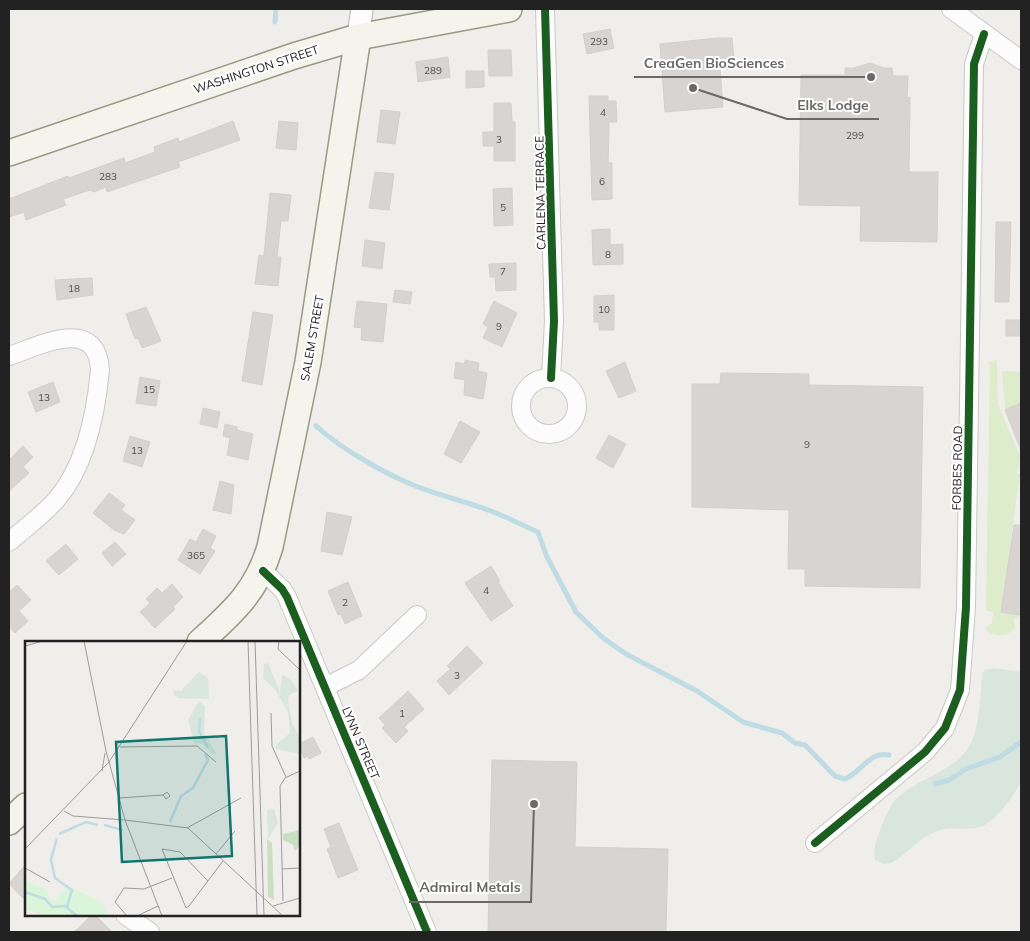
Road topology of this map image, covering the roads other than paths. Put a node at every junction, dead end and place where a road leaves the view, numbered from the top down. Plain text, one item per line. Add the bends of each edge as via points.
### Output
1 (362, 9) edge
2 (509, 9) edge
3 (545, 9) edge
4 (951, 9) edge
5 (984, 34) junction
6 (358, 37) junction
7 (1021, 60) edge
8 (9, 153) edge
9 (9, 356) edge
10 (550, 378) dead end
11 (9, 542) edge
12 (263, 571) junction
13 (418, 616) dead end
14 (201, 641) edge
15 (325, 686) junction
16 (815, 843) dead end
17 (126, 916) edge
18 (150, 932) edge
19 (427, 932) edge

1 - 6 street, SALEM STREET
2 - 6 main road, WASHINGTON STREET
3 - 10 street, CARLENA TERRACE via 554,321
4 - 5 street
5 - 7 street
5 - 16 street, FORBES ROAD via 974,64 966,607 960,690 950,718 933,744
6 - 8 main road, WASHINGTON STREET
6 - 12 main road, SALEM STREET via 308,362 277,518
9 - 11 street via 62,339 76,338 89,342 97,354 100,370 82,454 58,498
12 - 14 main road, SALEM STREET via 237,606
12 - 15 street, LYNN STREET via 286,595
13 - 15 street via 359,670
15 - 19 street, LYNN STREET
17 - 18 street

